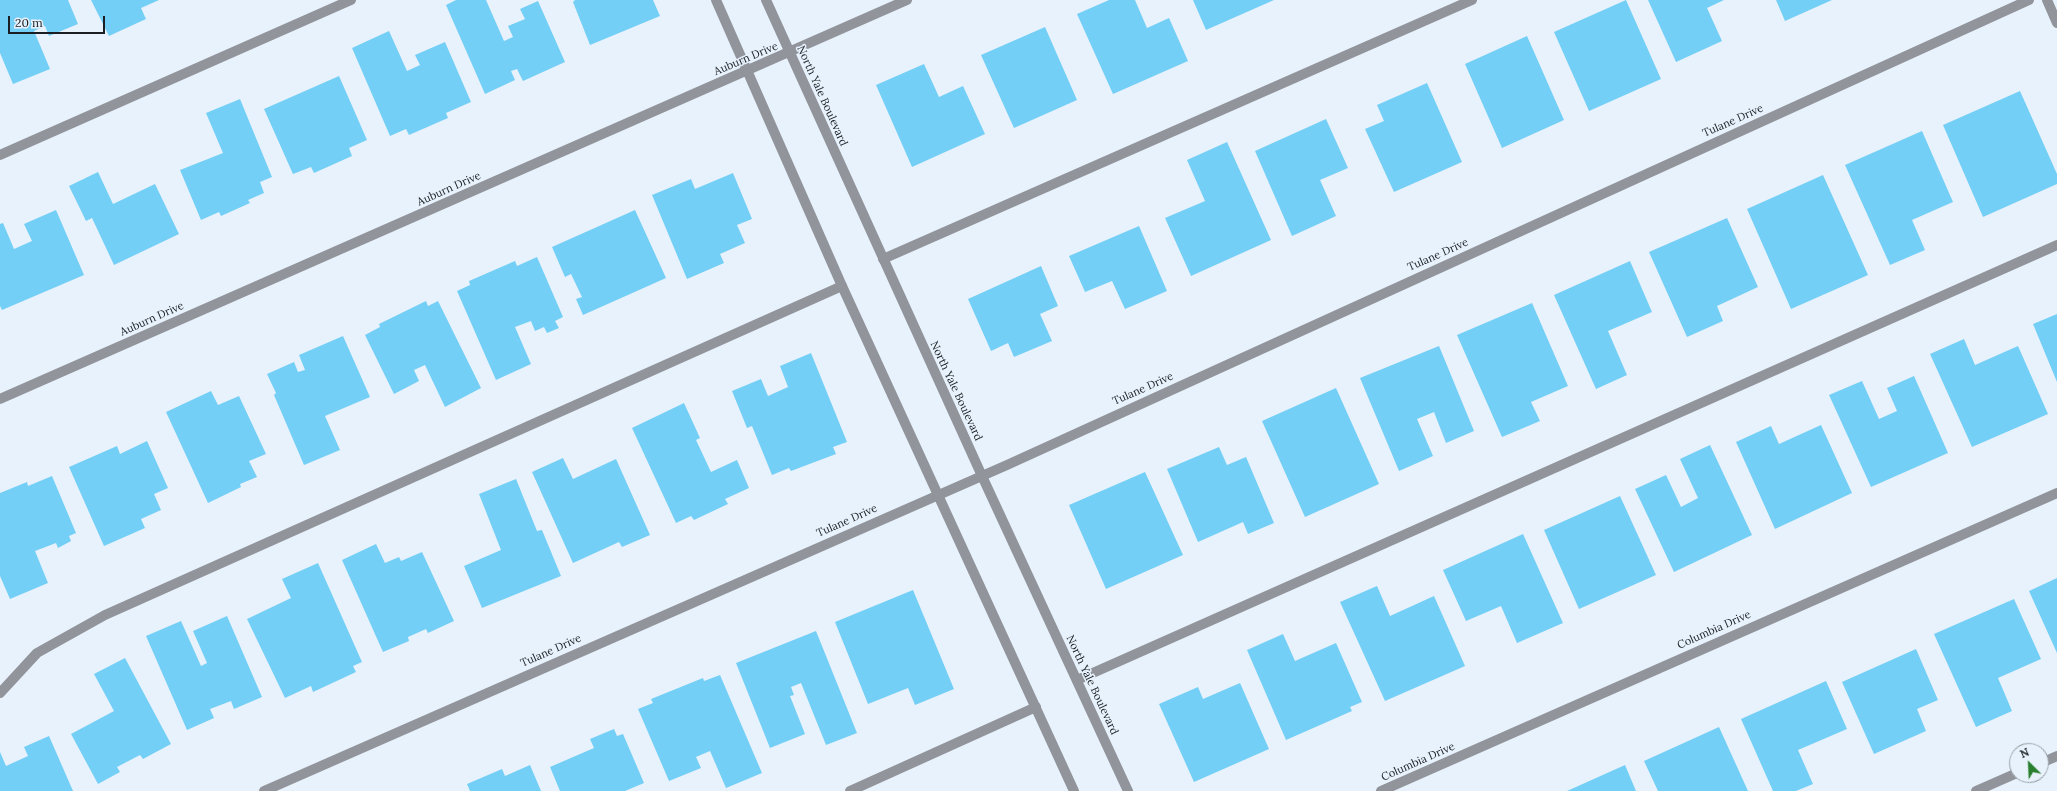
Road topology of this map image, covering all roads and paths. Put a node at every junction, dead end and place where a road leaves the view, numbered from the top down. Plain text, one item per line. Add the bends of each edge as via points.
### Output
1 (351, 0) edge
2 (716, 0) edge
3 (766, 0) edge
4 (907, 0) edge
5 (1472, 0) edge
6 (2029, 0) edge
7 (2047, 0) edge
8 (2057, 24) edge
9 (789, 53) junction
10 (747, 70) junction
11 (0, 155) edge
12 (2057, 245) edge
13 (883, 259) junction
14 (842, 286) junction
15 (0, 399) edge
16 (982, 476) junction
17 (2057, 493) edge
18 (937, 495) junction
19 (1077, 680) junction
20 (0, 693) edge
21 (1036, 707) junction
22 (2009, 777) edge
23 (264, 791) edge
24 (850, 791) edge
25 (1074, 791) edge
26 (1128, 791) edge
27 (1381, 791) edge
28 (1976, 791) edge

1 - 11 street
2 - 10 street
3 - 9 street, North Yale Boulevard
4 - 9 street, Auburn Drive
5 - 13 street
6 - 16 street, Tulane Drive
7 - 8 street
9 - 10 street, Auburn Drive
9 - 13 street, North Yale Boulevard
10 - 14 street
10 - 15 street, Auburn Drive
12 - 19 street
13 - 16 street, North Yale Boulevard
14 - 18 street
14 - 20 street via 105,615 37,653
16 - 18 street, Tulane Drive
16 - 19 street, North Yale Boulevard
17 - 27 street, Columbia Drive
18 - 21 street
18 - 23 street, Tulane Drive
19 - 26 street, North Yale Boulevard
21 - 24 street
21 - 25 street
22 - 28 street

